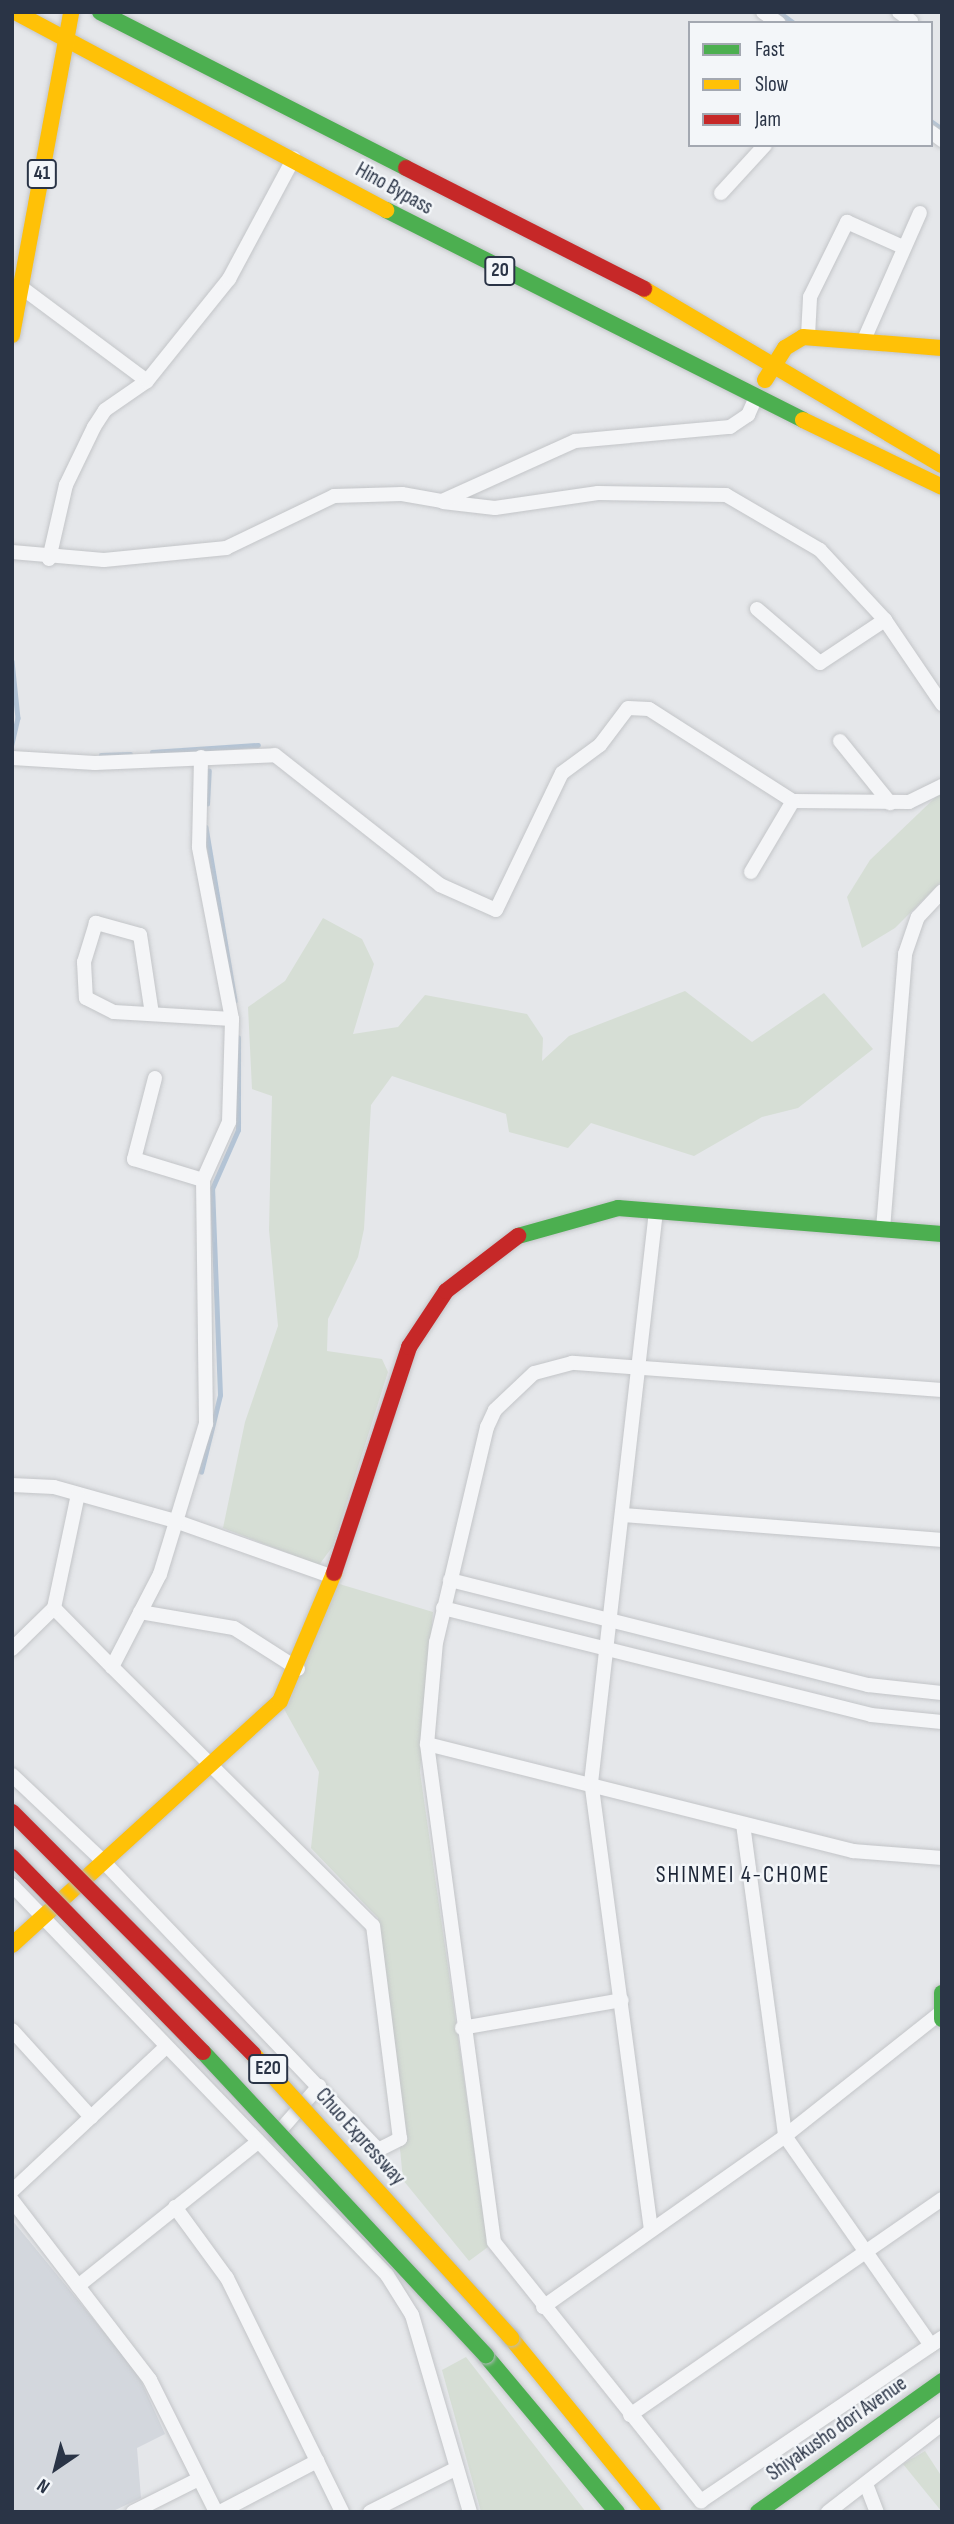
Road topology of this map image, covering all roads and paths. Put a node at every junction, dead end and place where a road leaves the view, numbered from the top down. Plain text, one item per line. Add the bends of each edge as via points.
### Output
1 (15, 12) edge
2 (71, 12) edge
3 (100, 12) edge
4 (898, 12) edge
5 (913, 19) edge
6 (66, 38) junction
7 (763, 147) edge
8 (294, 158) junction
9 (721, 193) dead end
10 (920, 213) dead end
11 (903, 247) junction
12 (21, 287) junction
13 (12, 335) edge
14 (808, 336) junction
15 (863, 342) junction
16 (942, 348) edge
17 (773, 365) junction
18 (147, 381) junction
19 (756, 397) junction
20 (942, 465) edge
21 (942, 487) edge
22 (442, 501) junction
23 (12, 552) edge
24 (49, 559) junction
25 (757, 609) dead end
26 (885, 620) junction
27 (942, 704) edge
28 (841, 741) dead end
29 (201, 757) junction
30 (12, 758) edge
31 (942, 786) edge
32 (793, 801) junction
33 (890, 803) junction
34 (751, 872) dead end
35 (942, 891) edge
36 (152, 1014) junction
37 (232, 1019) junction
38 (155, 1078) dead end
39 (203, 1180) junction
40 (656, 1211) junction
41 (883, 1229) junction
42 (942, 1234) edge
43 (642, 1367) junction
44 (942, 1390) edge
45 (12, 1485) edge
46 (78, 1494) junction
47 (624, 1515) junction
48 (175, 1521) junction
49 (942, 1540) edge
50 (333, 1577) junction
51 (450, 1580) junction
52 (54, 1608) junction
53 (443, 1608) junction
54 (140, 1612) junction
55 (611, 1620) junction
56 (12, 1649) edge
57 (607, 1649) junction
58 (112, 1667) junction
59 (298, 1668) junction
60 (942, 1693) edge
61 (942, 1722) edge
62 (427, 1744) junction
63 (213, 1768) junction
64 (12, 1775) edge
65 (591, 1783) junction
66 (12, 1812) edge
67 (743, 1824) junction
68 (12, 1857) edge
69 (942, 1858) edge
70 (103, 1861) junction
71 (12, 1885) edge
72 (44, 1916) junction
73 (12, 1945) edge
74 (942, 1993) edge
75 (622, 2000) junction
76 (941, 2016) edge
77 (462, 2028) junction
78 (12, 2030) edge
79 (166, 2047) junction
80 (320, 2085) junction
81 (91, 2117) junction
82 (785, 2136) junction
83 (263, 2144) junction
84 (12, 2190) edge
85 (942, 2199) edge
86 (12, 2200) edge
87 (175, 2207) junction
88 (651, 2230) junction
89 (865, 2252) junction
90 (78, 2286) junction
91 (543, 2306) junction
92 (937, 2342) edge
93 (942, 2381) edge
94 (630, 2415) junction
95 (942, 2424) edge
96 (317, 2461) junction
97 (457, 2468) junction
98 (199, 2479) junction
99 (866, 2484) junction
100 (133, 2512) edge
101 (218, 2512) edge
102 (342, 2512) edge
103 (370, 2512) edge
104 (470, 2512) edge
105 (617, 2512) edge
106 (653, 2512) edge
107 (758, 2512) edge
108 (828, 2512) edge
109 (877, 2512) edge

1 - 6 main road, Hino Bypass / 20
2 - 6 main road, 41
3 - 17 main road, Hino Bypass / 20 via 646,290
4 - 5 street
6 - 8 main road, Hino Bypass / 20
6 - 12 main road, 41
7 - 9 street
8 - 18 street via 229,279
8 - 19 main road, Hino Bypass / 20 via 538,291
10 - 11 street
11 - 14 street via 847,222 810,297
11 - 15 street
12 - 13 main road, 41
12 - 18 street
14 - 15 main road
14 - 17 main road via 785,348
15 - 16 main road
17 - 19 main road
17 - 20 main road, Hino Bypass / 20
18 - 24 street via 105,410 94,426 66,485
19 - 21 main road, Hino Bypass / 20
19 - 22 street via 748,415 730,427 575,441
22 - 24 street via 402,494 334,496 226,548
22 - 26 street via 495,508 598,493 726,495 804,537
23 - 24 street
25 - 26 street via 820,663
26 - 27 street
28 - 33 street
29 - 30 street via 95,763
29 - 32 street via 275,755 440,886 496,909 562,773 600,745 628,708 649,709
29 - 37 street via 199,847
31 - 33 street via 909,802
32 - 33 street
32 - 34 street
35 - 41 street via 918,917 905,954
36 - 36 street via 114,1012 86,998 84,962 96,923 140,935
36 - 37 street
37 - 39 street via 229,1122
38 - 39 street via 134,1159
39 - 48 street via 210,1400
40 - 41 main road
40 - 43 street
40 - 50 main road via 618,1208 522,1233 446,1291 399,1372
41 - 42 main road
43 - 44 street
43 - 47 street
43 - 51 street via 554,1363 517,1385 495,1410
45 - 46 street
46 - 48 street
46 - 52 street
47 - 49 street
47 - 55 street
48 - 50 street
48 - 54 street
50 - 59 main road
51 - 53 street
51 - 55 street
52 - 56 street
52 - 58 street
53 - 57 street
53 - 62 street
54 - 58 street
54 - 59 street via 234,1628
55 - 57 street
55 - 60 street via 868,1685
57 - 61 street via 871,1714
57 - 65 street
58 - 63 street
59 - 63 main road via 262,1722
62 - 65 street
62 - 77 street
63 - 70 main road
63 - 80 street via 373,1926 400,2139 378,2150
64 - 70 street
65 - 67 street
65 - 75 street
66 - 106 main road, Chuo Expressway / E20, bridge via 211,2008 511,2338
67 - 69 street via 853,1851
67 - 82 street
68 - 105 main road, E20, bridge via 334,2186
70 - 72 main road
70 - 80 street
71 - 72 street
72 - 73 main road
72 - 79 street
74 - 76 main road
75 - 77 street
75 - 88 street
76 - 82 street
77 - 91 street via 494,2242
78 - 81 street
79 - 81 street
79 - 83 street
80 - 83 street
81 - 84 street
82 - 88 street
82 - 89 street
83 - 87 street
83 - 97 street via 387,2275 412,2315
85 - 89 street
86 - 90 street
87 - 90 street
87 - 96 street via 227,2278
88 - 91 street
89 - 92 street
89 - 94 street
90 - 98 street via 150,2381
91 - 94 street
92 - 94 street via 701,2501
93 - 107 main road, Shiyakusho dori Avenue
95 - 99 street
96 - 101 street
96 - 102 street
97 - 103 street
97 - 104 street
98 - 100 street
98 - 101 street
99 - 108 street
99 - 109 street

